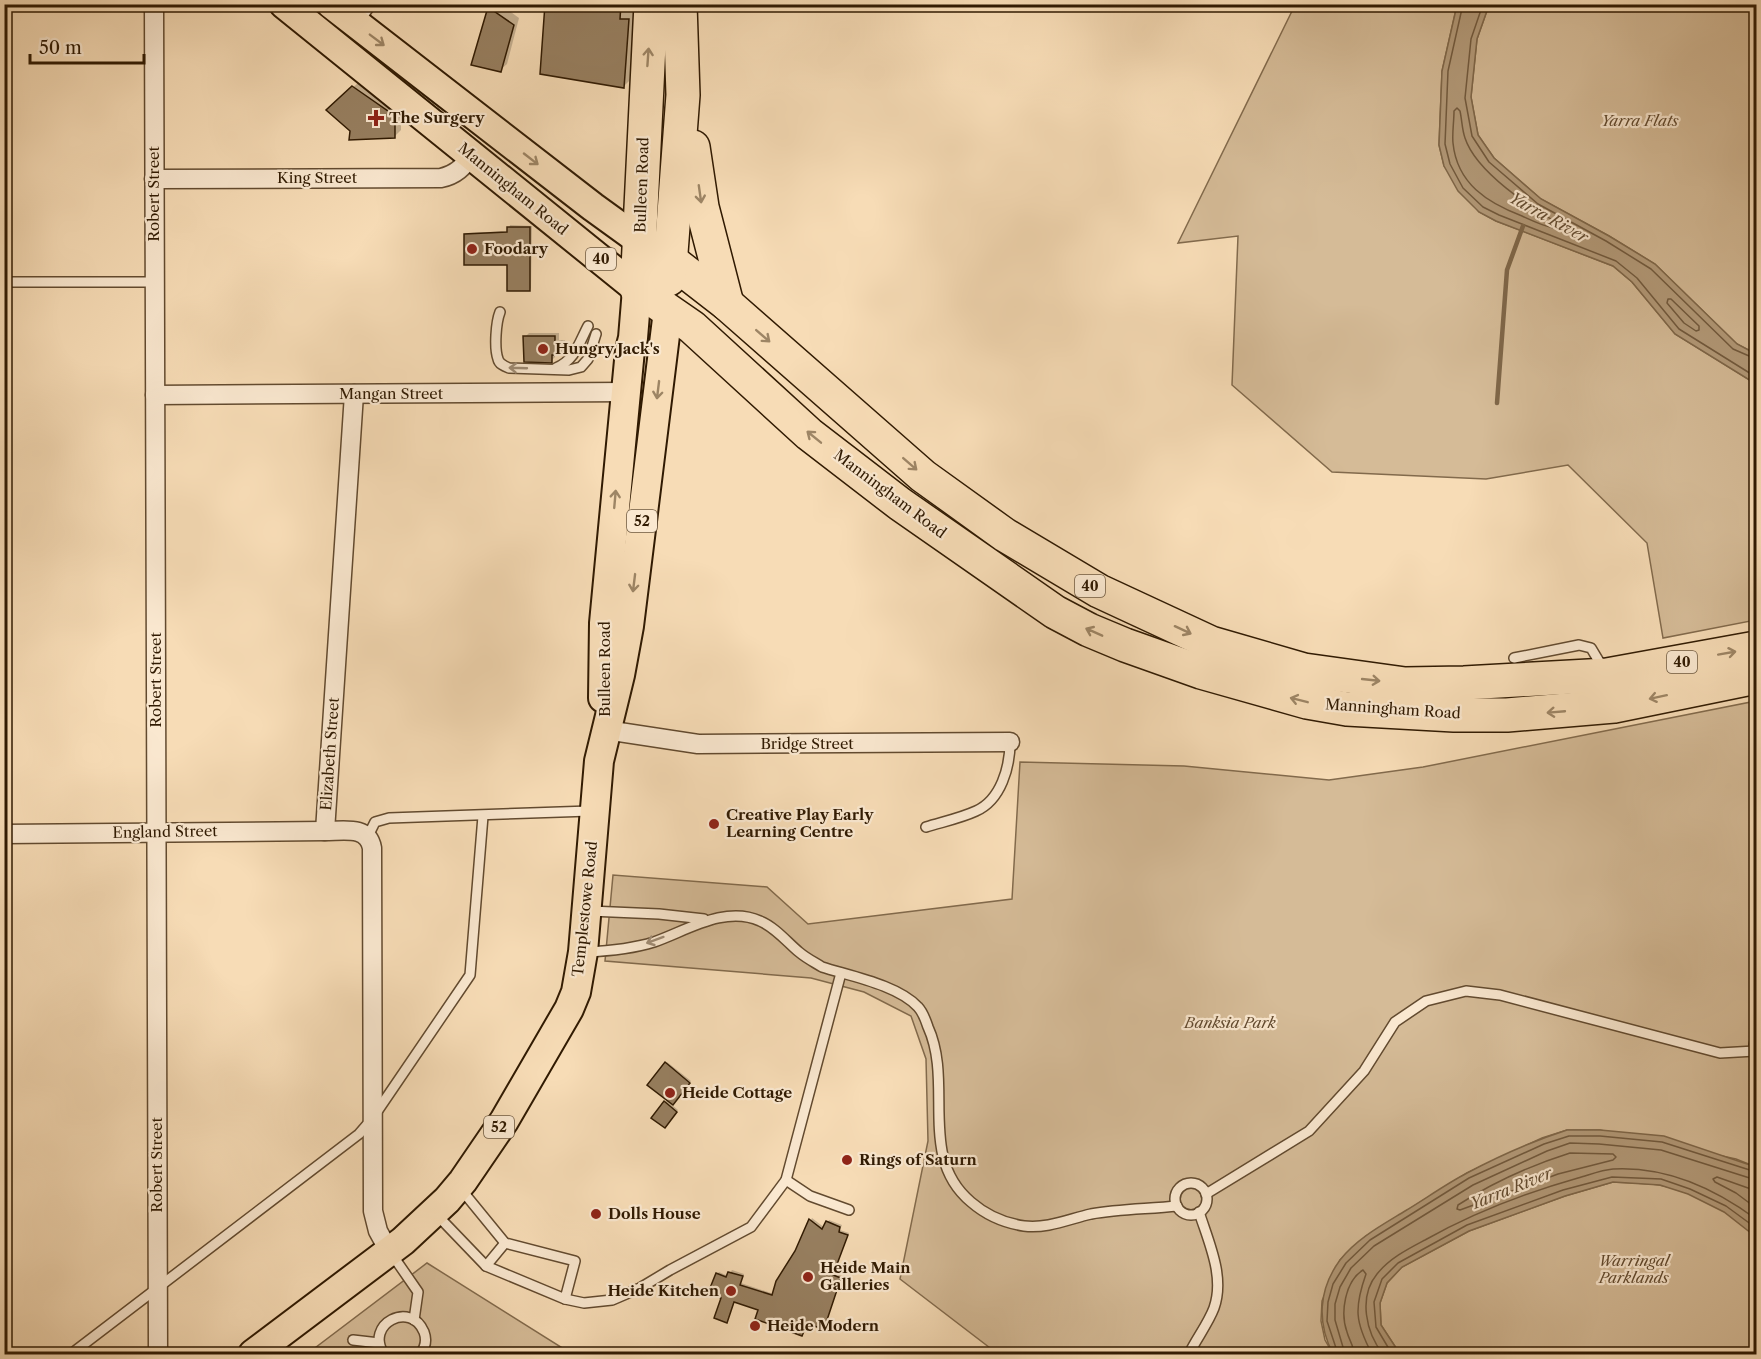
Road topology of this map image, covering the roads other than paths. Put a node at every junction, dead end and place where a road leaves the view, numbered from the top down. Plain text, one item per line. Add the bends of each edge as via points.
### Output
1 (154, 4) edge
2 (284, 4) edge
3 (651, 4) edge
4 (680, 4) edge
5 (350, 10) edge
6 (683, 95) junction
7 (470, 155) junction
8 (154, 179) junction
9 (640, 241) junction
10 (669, 259) junction
11 (4, 282) edge
12 (155, 282) junction
13 (637, 289) junction
14 (727, 304) junction
15 (668, 311) junction
16 (500, 312) dead end
17 (588, 326) dead end
18 (596, 334) dead end
19 (554, 369) junction
20 (626, 392) junction
21 (354, 394) junction
22 (155, 395) junction
23 (1141, 611) junction
24 (1125, 645) junction
25 (1756, 648) edge
26 (1514, 658) dead end
27 (1756, 677) edge
28 (1611, 691) junction
29 (606, 730) junction
30 (1010, 742) joint
31 (595, 811) junction
32 (483, 816) junction
33 (926, 827) dead end
34 (324, 831) junction
35 (156, 832) junction
36 (4, 834) edge
37 (368, 836) junction
38 (587, 911) junction
39 (710, 920) junction
40 (583, 952) junction
41 (841, 973) junction
42 (1756, 1036) edge
43 (1756, 1053) edge
44 (372, 1119) junction
45 (786, 1180) junction
46 (459, 1186) junction
47 (1206, 1194) junction
48 (1177, 1206) junction
49 (849, 1210) dead end
50 (1199, 1212) junction
51 (435, 1213) junction
52 (505, 1243) junction
53 (389, 1251) junction
54 (486, 1266) junction
55 (157, 1288) junction
56 (565, 1299) junction
57 (414, 1320) junction
58 (353, 1340) dead end
59 (379, 1343) junction
60 (71, 1354) edge
61 (158, 1354) edge
62 (253, 1354) edge
63 (384, 1354) edge
64 (420, 1354) edge
65 (1189, 1354) edge

1 - 8 street, Robert Street
2 - 7 main road, Manningham Road / 40
9 -> 3 highway, Bulleen Road / 52
4 - 6 highway, Bulleen Road / 52
5 -> 9 main road, Manningham Road / 40
6 - 10 highway, Bulleen Road / 52
6 -> 14 highway, Bulleen Road / 52 via 702,207
7 - 8 street, King Street via 466,165 441,178
7 - 13 main road, Manningham Road / 40
8 - 12 street, Robert Street
9 - 10 highway, Manningham Road / 40
9 - 13 highway, Bulleen Road / 52
10 - 14 highway, Manningham Road / 40
10 - 15 highway, Bulleen Road / 52
11 - 12 lane
12 - 22 street, Robert Street
13 - 15 highway, Manningham Road / 40
13 - 20 main road, Bulleen Road / 52
14 -> 23 highway, Manningham Road / 40 via 923,476 1005,535 1075,578
24 -> 15 highway, Manningham Road / 40 via 1055,612 900,504 809,434 692,327
15 -> 29 main road, Bulleen Road / 52 via 629,626
19 -> 16 lane via 509,368 501,364 497,357 496,321
17 - 19 lane via 573,357
18 - 19 lane via 581,367
20 - 21 street, Mangan Street
29 -> 20 main road, Bulleen Road / 52 via 602,683 604,622
21 - 22 street, Mangan Street
21 - 34 street, Elizabeth Street
22 - 35 street, Robert Street
23 - 24 highway
23 -> 28 highway, Manningham Road / 40 via 1211,643 1304,670 1405,684
28 -> 24 highway, Manningham Road / 40 via 1507,715 1347,709 1249,687
28 -> 25 highway, 40
26 - 28 lane via 1580,645 1591,648
27 -> 28 highway, 40
29 - 30 street, Bridge Street via 698,744
29 - 31 main road, Templestowe Road / 52 via 598,761
30 - 33 lane via 1007,771 992,800 978,811
31 - 32 lane
31 - 38 main road, Templestowe Road / 52
32 - 37 lane via 389,818 375,822
32 - 44 lane via 470,975
34 - 35 street, England Street
34 - 37 street, Elizabeth Street via 356,831
35 - 36 street, England Street
35 - 55 street, Robert Street
37 - 44 street via 372,848
38 - 39 lane
38 - 40 main road, Templestowe Road / 52
39 -> 40 lane via 626,949
39 - 41 lane via 739,916 761,921 801,954
40 - 46 main road, Templestowe Road / 52 via 576,992 558,1029 504,1121
41 - 45 lane
41 - 48 lane via 903,995 920,1008 935,1042 943,1165 962,1195 980,1210 1006,1223 1040,1226 1092,1214
42 - 43 lane
43 - 47 lane via 1720,1053 1500,995 1466,991 1426,1001 1395,1022 1364,1071 1310,1131
44 - 53 street via 373,1211
44 - 55 lane via 359,1134
45 - 49 lane via 810,1196
45 - 56 lane via 751,1227 640,1288 612,1300 584,1303
46 - 51 main road, Templestowe Road / 52
46 - 52 lane
47 - 48 lane via 1196,1183 1185,1184 1176,1195
47 - 50 lane via 1206,1205
48 - 50 lane via 1184,1213
50 - 65 lane via 1215,1260 1218,1287 1213,1309
51 - 53 main road, Templestowe Road / 52
51 - 54 lane
52 - 54 lane
52 - 56 lane via 575,1261
53 - 57 lane via 418,1292
53 - 62 main road, Templestowe Road / 52
54 - 56 lane
55 - 60 lane
55 - 61 street, Robert Street
57 - 59 lane via 393,1319 382,1328
57 - 64 lane via 425,1337
58 - 59 lane
59 - 63 lane

